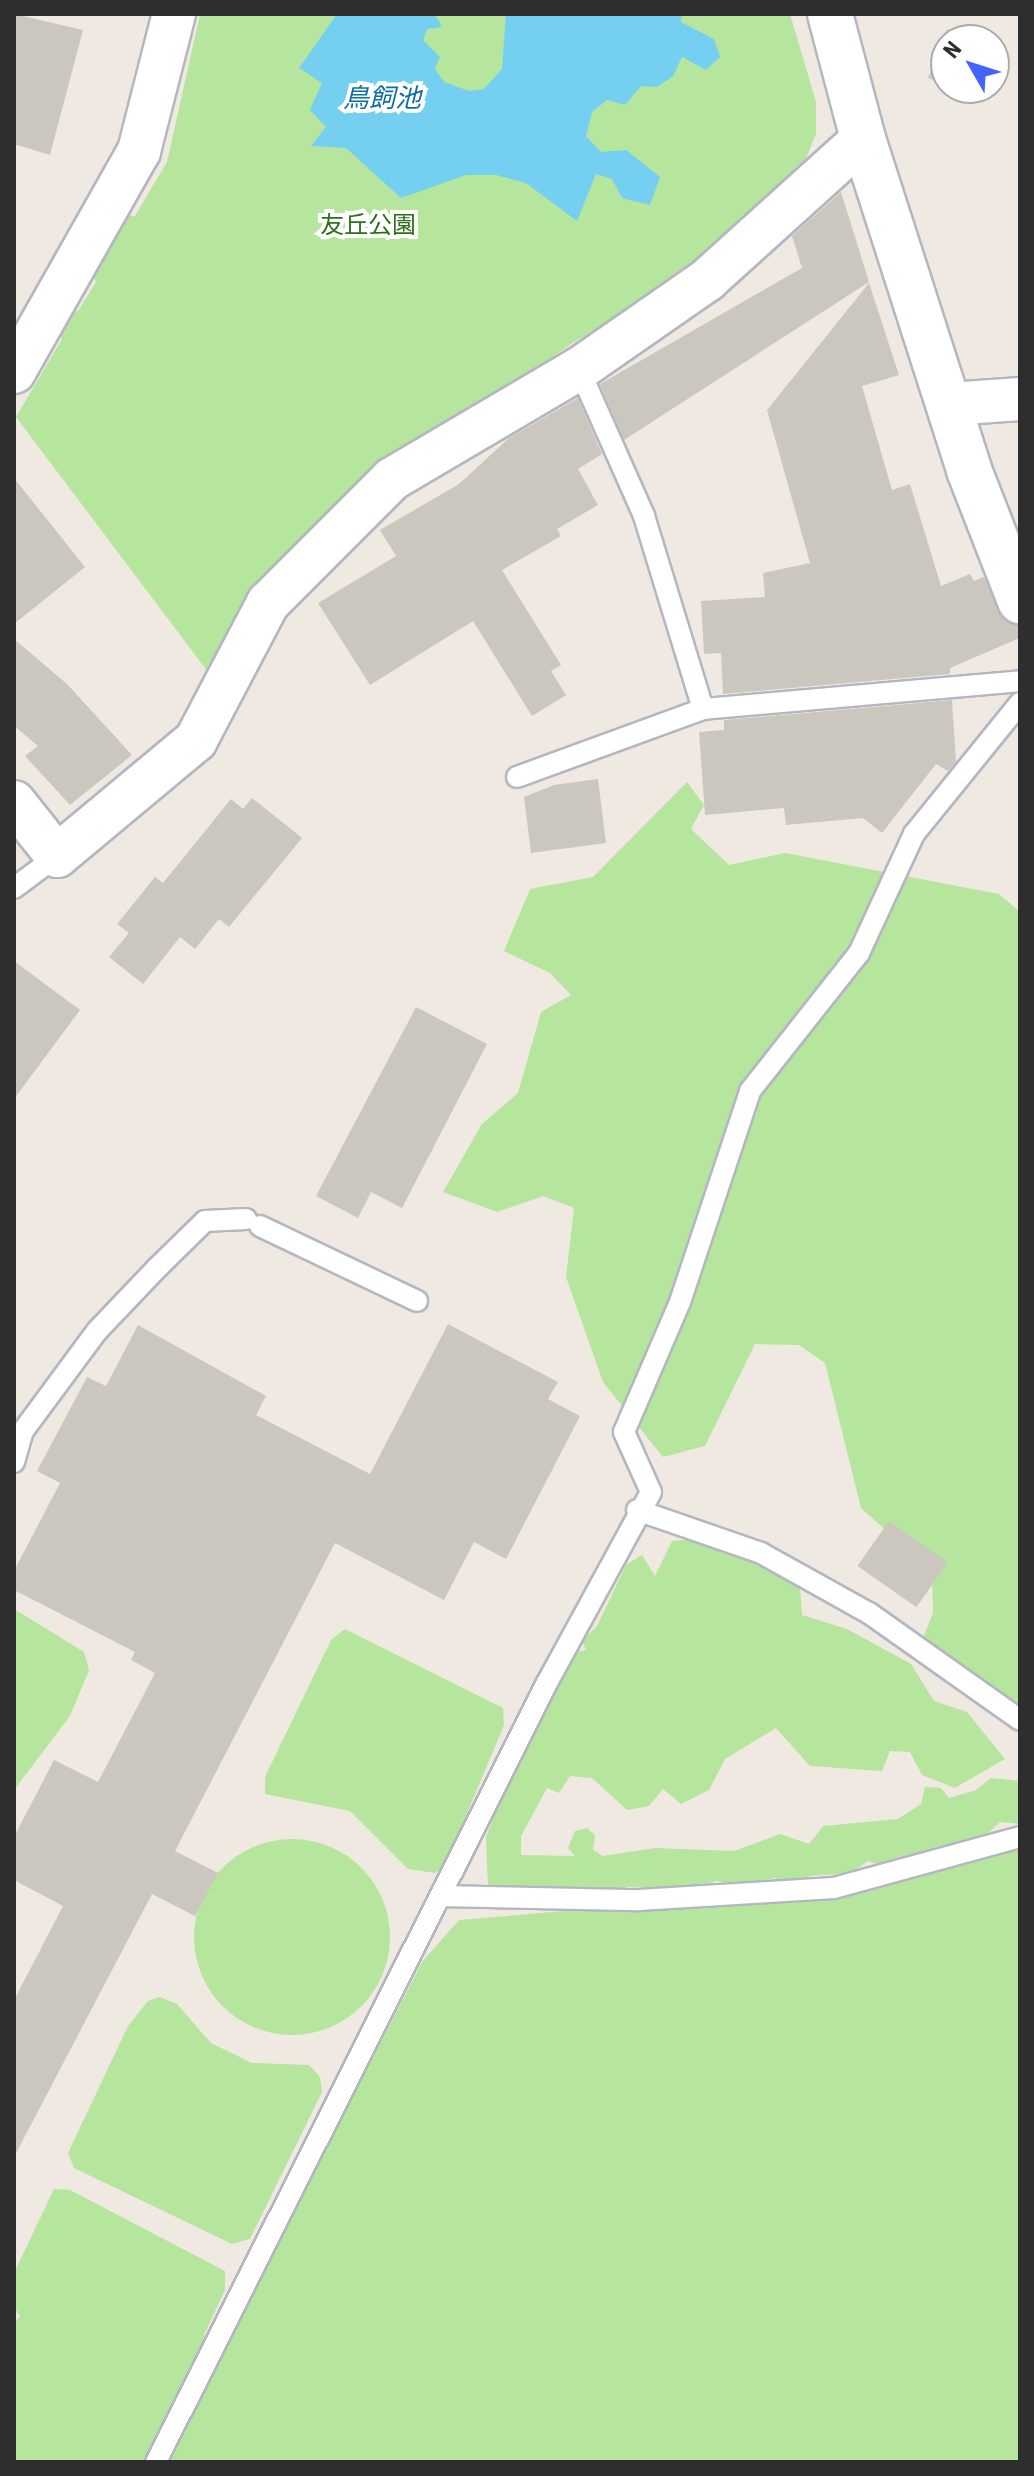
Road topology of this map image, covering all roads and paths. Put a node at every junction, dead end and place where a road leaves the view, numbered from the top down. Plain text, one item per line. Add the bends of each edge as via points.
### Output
1 (174, 14) edge
2 (830, 14) edge
3 (863, 139) junction
4 (579, 369) junction
5 (14, 372) edge
6 (1020, 399) edge
7 (950, 404) junction
8 (1020, 601) edge
9 (1020, 681) edge
10 (1020, 703) edge
11 (703, 709) junction
12 (517, 777) dead end
13 (14, 802) edge
14 (57, 856) junction
15 (14, 888) edge
16 (417, 1301) dead end
17 (14, 1462) edge
18 (637, 1510) junction
19 (1020, 1720) edge
20 (1020, 1837) edge
21 (440, 1896) junction
22 (156, 2462) edge

1 - 5 street via 139,151
2 - 3 street
3 - 4 street via 707,280
3 - 7 street
4 - 11 lane via 644,516
4 - 14 street via 392,479 268,603 196,740
6 - 7 street
7 - 8 street
9 - 11 lane
10 - 18 lane via 914,834 859,953 750,1091 680,1302 624,1432 651,1492
11 - 12 lane
13 - 14 street
14 - 15 lane
16 - 17 lane via 253,1222 205,1221 97,1331 23,1431
18 - 19 lane via 761,1553 856,1605
18 - 21 lane
20 - 21 lane via 834,1888 639,1900
21 - 22 lane

